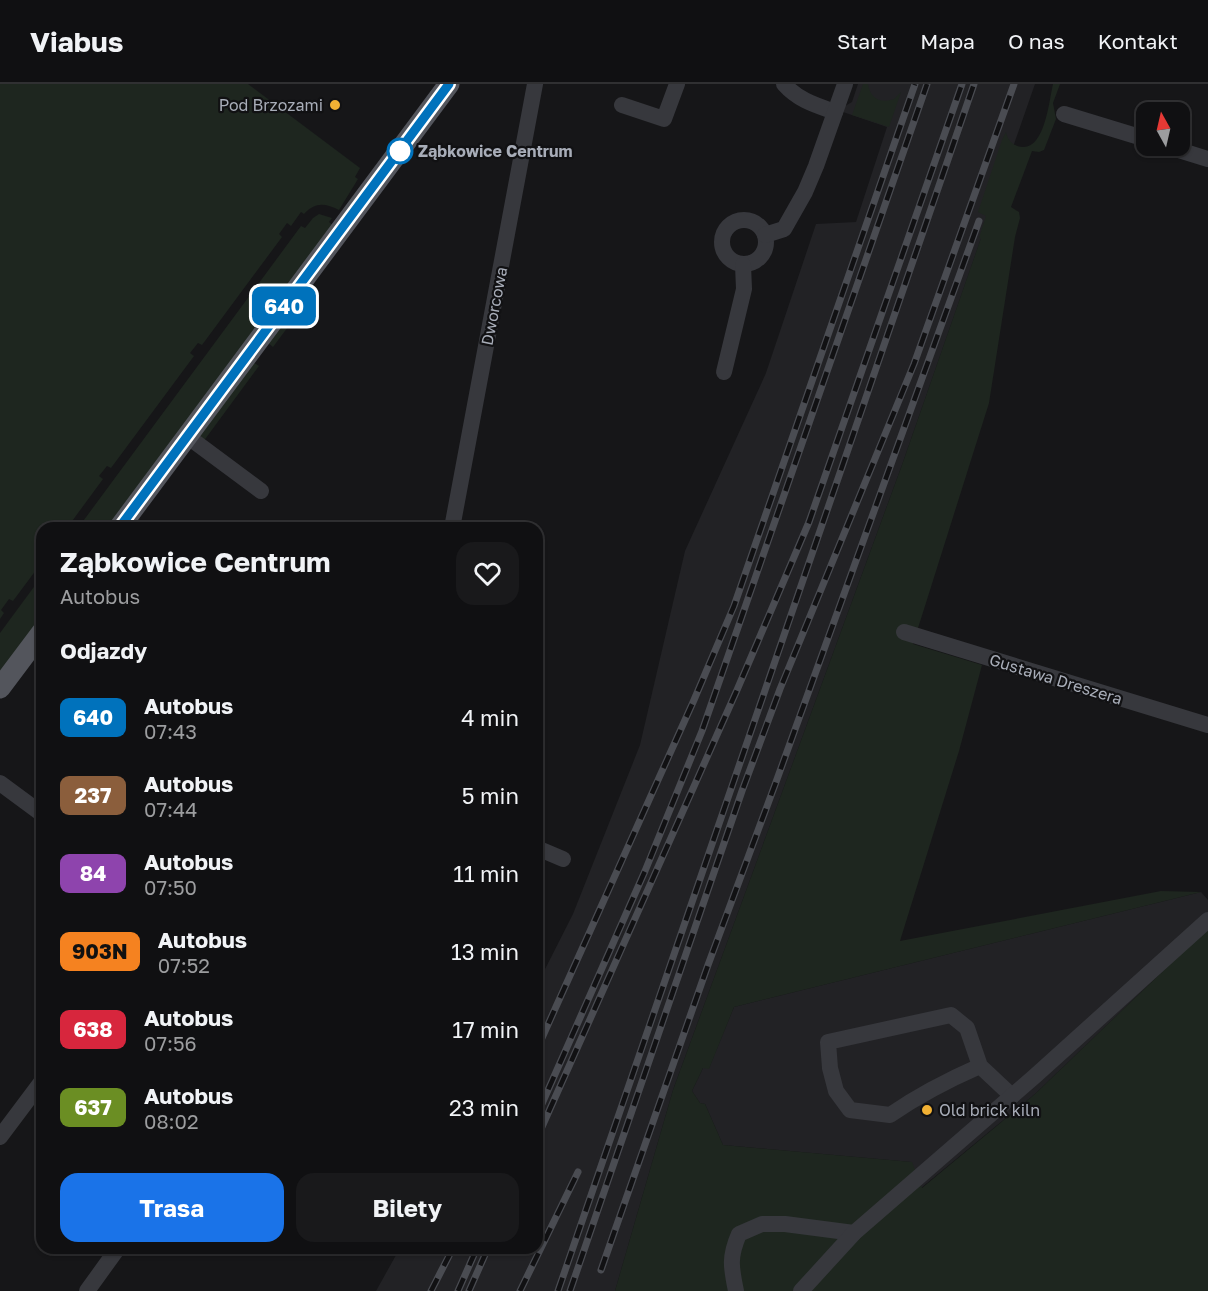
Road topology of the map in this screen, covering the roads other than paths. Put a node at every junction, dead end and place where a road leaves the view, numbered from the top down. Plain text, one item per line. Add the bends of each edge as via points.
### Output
1 (535, 84) edge
2 (677, 84) edge
3 (784, 84) edge
4 (845, 84) edge
5 (445, 86) edge
6 (622, 105) dead end
7 (835, 112) junction
8 (1064, 114) dead end
9 (1136, 136) edge
10 (1190, 153) edge
11 (1208, 159) edge
12 (765, 235) junction
13 (743, 265) junction
14 (724, 372) dead end
15 (187, 436) junction
16 (261, 491) dead end
17 (123, 522) edge
18 (453, 522) edge
19 (904, 632) dead end
20 (36, 640) edge
21 (0, 688) edge
22 (1208, 725) edge
23 (0, 783) edge
24 (36, 810) edge
25 (543, 851) edge
26 (563, 859) dead end
27 (1208, 920) edge
28 (980, 1066) junction
29 (36, 1089) edge
30 (1012, 1096) junction
31 (0, 1137) edge
32 (854, 1233) junction
33 (114, 1254) edge
34 (87, 1291) edge
35 (736, 1291) edge
36 (801, 1291) edge

1 - 18 street, Dworcowa
2 - 6 street via 664,119
3 - 7 street via 805,101
4 - 7 street
5 - 15 main road
7 - 12 street via 804,194 784,229
8 - 9 street
10 - 11 street
12 - 13 street via 765,249 757,261
12 - 13 street via 757,224 744,219 730,224 722,235 722,249 729,260
13 - 14 street via 744,289
15 - 16 street
15 - 17 main road
19 - 22 street, Gustawa Dreszera
20 - 21 main road
23 - 24 street
25 - 26 street
27 - 30 street
28 - 28 street via 967,1028 951,1015 828,1042 836,1091 850,1110 890,1116 916,1097
28 - 30 street
29 - 31 street
30 - 32 street
32 - 35 street via 762,1224 740,1234 732,1251
32 - 36 street
33 - 34 street

